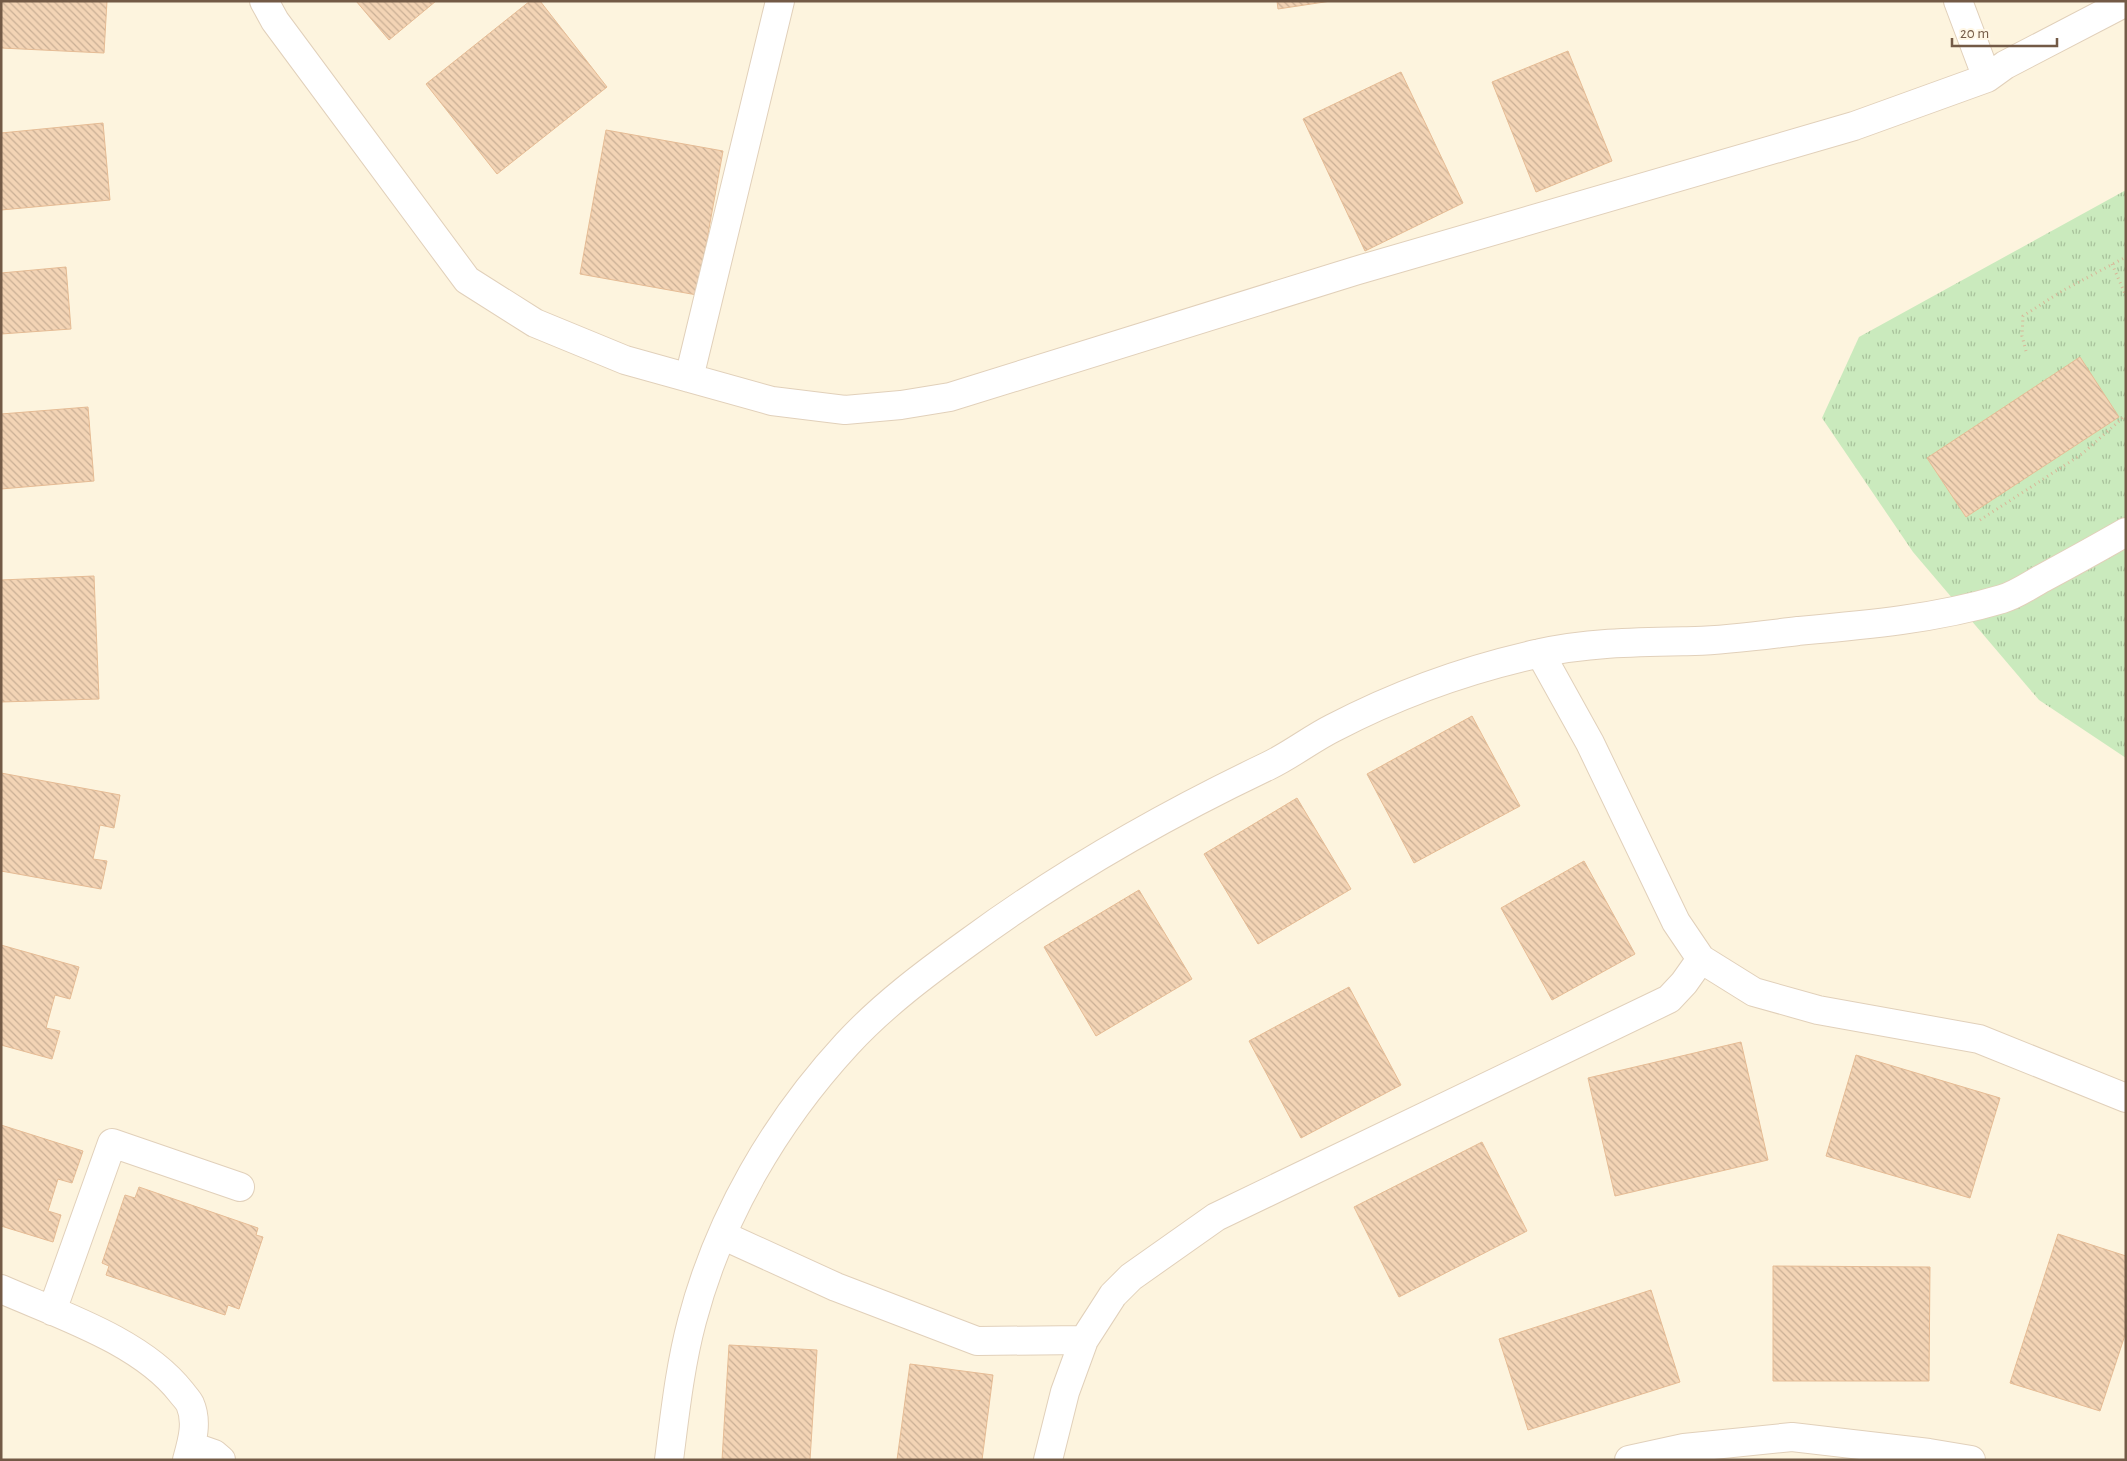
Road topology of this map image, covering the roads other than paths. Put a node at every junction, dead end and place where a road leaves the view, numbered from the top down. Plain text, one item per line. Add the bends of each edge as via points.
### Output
1 (264, 1) edge
2 (780, 1) edge
3 (1958, 1) edge
4 (2126, 2) edge
5 (1987, 78) junction
6 (689, 378) junction
7 (2126, 532) edge
8 (1540, 653) junction
9 (1701, 959) junction
10 (2126, 1098) edge
11 (240, 1187) dead end
12 (722, 1235) junction
13 (1, 1289) edge
14 (52, 1311) junction
15 (1084, 1340) junction
16 (189, 1453) edge
17 (221, 1460) edge
18 (668, 1460) edge
19 (1048, 1460) edge
20 (1629, 1460) edge
21 (1971, 1460) edge

1 - 6 street via 275,22 468,280 535,323 625,360
2 - 6 street
3 - 5 street
4 - 5 street via 2005,65
5 - 6 street via 1854,126 1355,271 950,397 845,410 772,401
7 - 8 street via 2006,598 1897,622 1698,641 1593,645
8 - 9 street via 1590,743 1676,922
8 - 12 street via 1434,682 1380,704 1279,760 1136,832 1001,918 891,1001 849,1041 777,1132 750,1177
9 - 10 street via 1754,992 1818,1010 1979,1039
9 - 15 street via 1669,999 1647,1011 1216,1218 1131,1277 1113,1295
11 - 14 street via 112,1143
12 - 15 street via 836,1287 977,1342
12 - 18 street via 692,1320
13 - 14 street
14 - 16 street via 126,1345 174,1383 190,1404 195,1428
15 - 19 street via 1065,1392
16 - 17 street via 214,1454
20 - 21 street via 1684,1448 1792,1437

